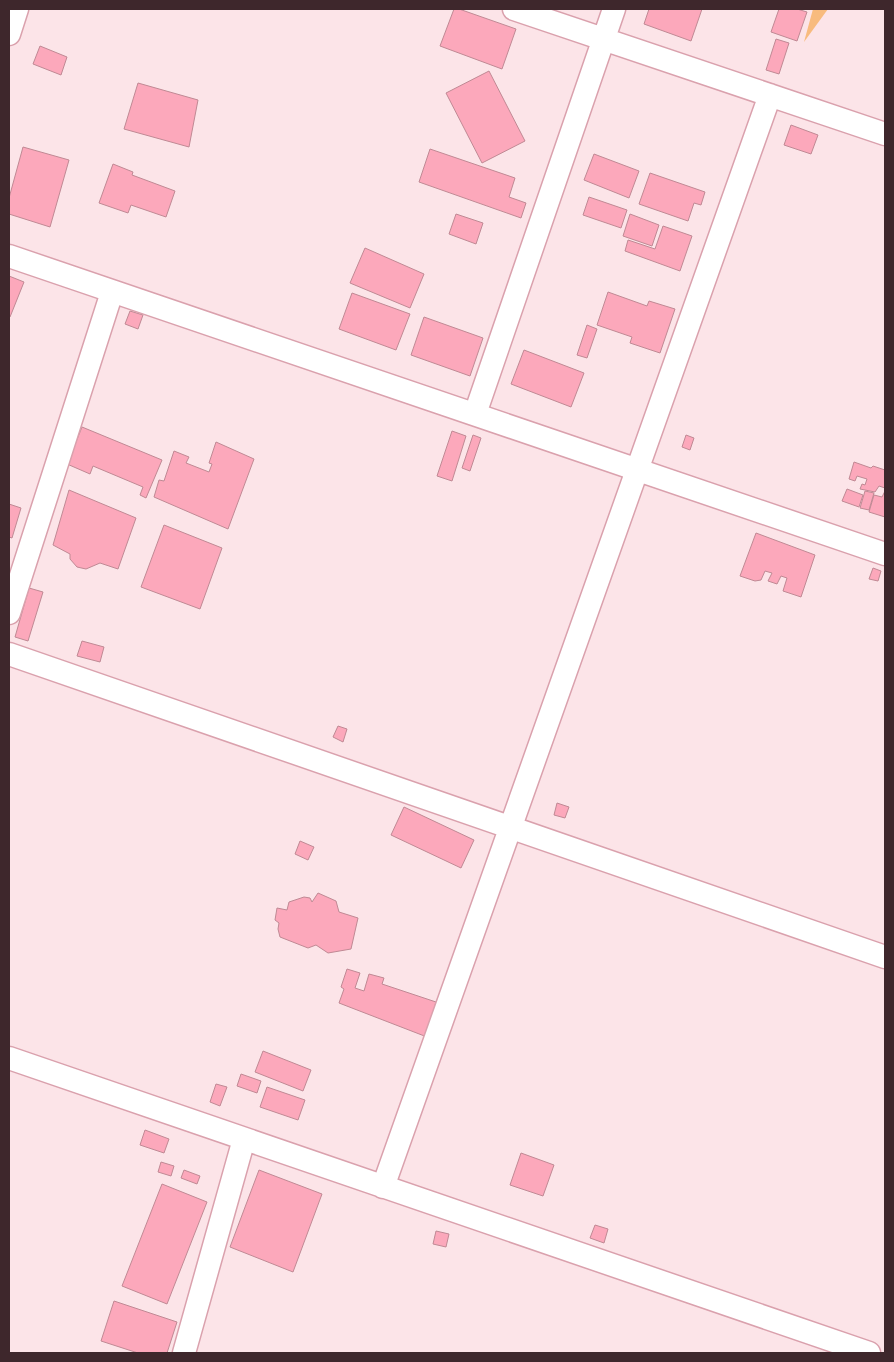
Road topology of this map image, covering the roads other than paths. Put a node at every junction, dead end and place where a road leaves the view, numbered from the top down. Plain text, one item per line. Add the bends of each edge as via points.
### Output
1 (17, 9) edge
2 (514, 9) edge
3 (614, 9) edge
4 (9, 34) edge
5 (604, 39) junction
6 (770, 95) junction
7 (885, 134) edge
8 (9, 256) edge
9 (112, 292) junction
10 (475, 414) junction
11 (637, 470) junction
12 (885, 554) edge
13 (9, 613) edge
14 (9, 654) edge
15 (510, 827) junction
16 (885, 957) edge
17 (9, 1058) edge
18 (244, 1139) junction
19 (383, 1187) junction
20 (184, 1353) edge
21 (869, 1353) edge

1 - 4 street
2 - 5 street
3 - 5 street
5 - 6 street
5 - 10 street
6 - 7 street
6 - 11 street
8 - 9 street
9 - 10 street
9 - 13 street
10 - 11 street
11 - 12 street
11 - 15 street
14 - 15 street
15 - 16 street
15 - 19 street
17 - 18 street
18 - 19 street
18 - 20 street
19 - 21 street

